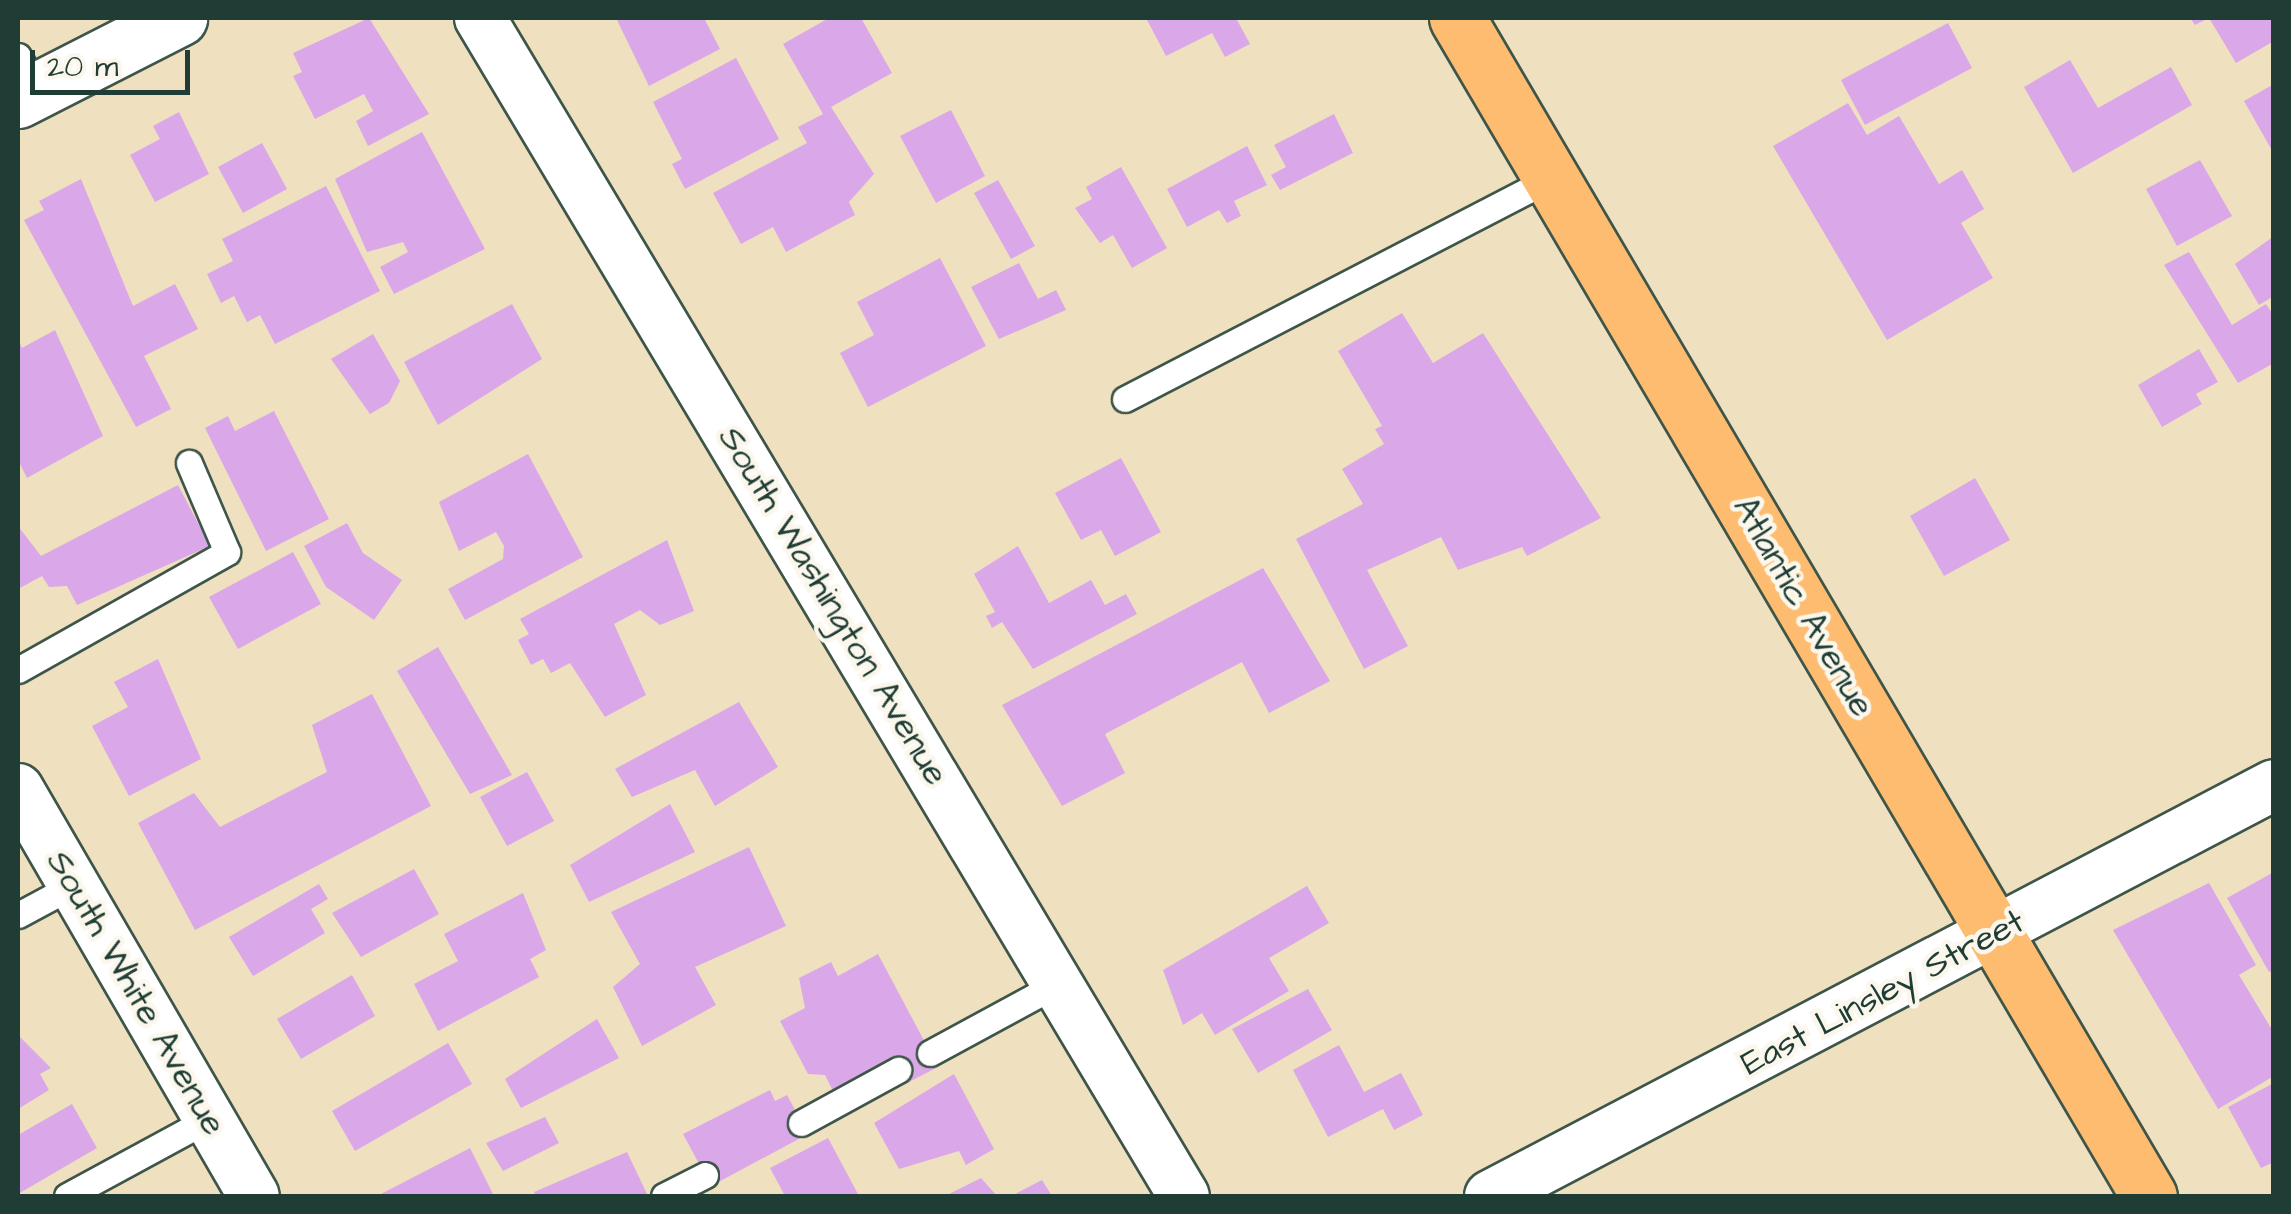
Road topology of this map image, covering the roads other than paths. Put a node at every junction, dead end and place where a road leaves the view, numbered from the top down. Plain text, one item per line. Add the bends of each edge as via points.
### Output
1 (179, 18) edge
2 (480, 18) edge
3 (1457, 18) edge
4 (24, 82) edge
5 (1551, 178) junction
6 (1125, 399) dead end
7 (189, 463) dead end
8 (18, 670) edge
9 (2274, 785) edge
10 (18, 789) edge
11 (74, 885) junction
12 (18, 915) edge
13 (1995, 935) junction
14 (1059, 983) junction
15 (930, 1053) dead end
16 (898, 1070) dead end
17 (209, 1120) junction
18 (801, 1123) dead end
19 (705, 1175) dead end
20 (68, 1196) edge
21 (254, 1196) edge
22 (664, 1196) edge
23 (1184, 1196) edge
24 (1490, 1196) edge
25 (2149, 1196) edge

1 - 4 street
2 - 14 street, South Washington Avenue
3 - 5 main road, Atlantic Avenue
5 - 6 lane
5 - 13 main road, Atlantic Avenue
7 - 8 lane via 227,552
9 - 13 street, East Linsley Street
10 - 11 street, South White Avenue
11 - 12 lane
11 - 17 street, South White Avenue
13 - 24 street, East Linsley Street
13 - 25 main road, Atlantic Avenue
14 - 15 lane
14 - 23 street, South Washington Avenue
16 - 18 lane
17 - 20 lane
17 - 21 street, South White Avenue
19 - 22 lane

